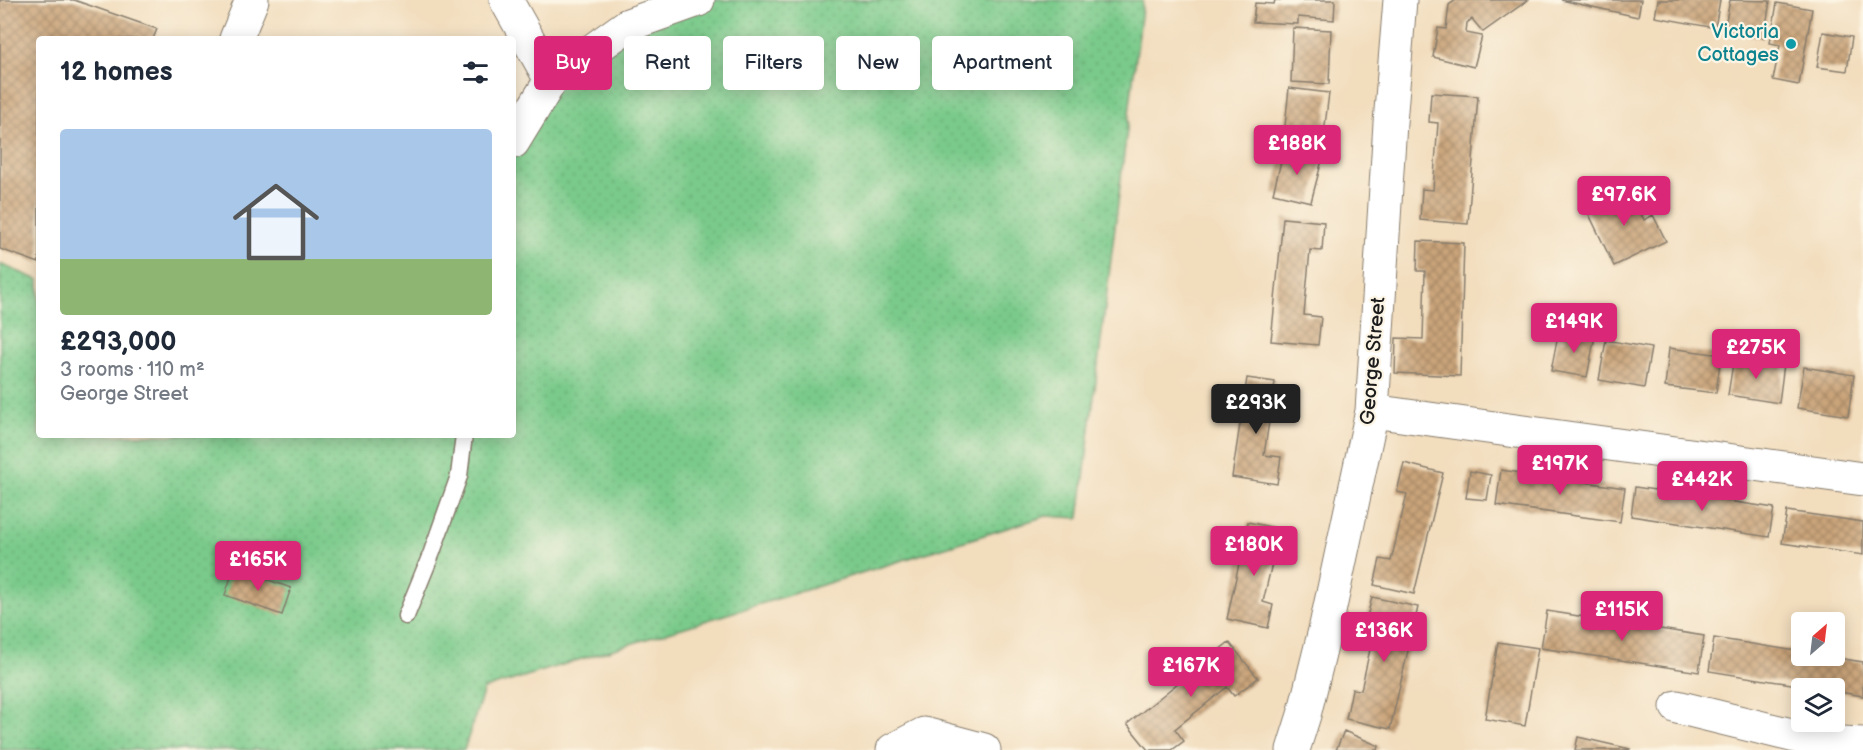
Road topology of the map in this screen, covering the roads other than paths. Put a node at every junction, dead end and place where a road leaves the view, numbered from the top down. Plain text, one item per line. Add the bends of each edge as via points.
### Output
1 (252, 0) edge
2 (506, 0) edge
3 (698, 0) edge
4 (1400, 0) edge
5 (237, 36) edge
6 (612, 36) edge
7 (534, 50) edge
8 (545, 90) edge
9 (516, 137) edge
10 (1372, 411) junction
11 (464, 438) edge
12 (1863, 479) edge
13 (406, 616) dead end
14 (1677, 707) dead end
15 (1863, 744) edge
16 (893, 750) edge
17 (984, 750) edge
18 (1293, 750) edge

1 - 5 street
2 - 7 street
3 - 6 street via 628,25
4 - 10 street, George Street
8 - 9 street
10 - 12 street
10 - 18 street, George Street via 1326,626
11 - 13 lane via 459,476
14 - 15 street via 1820,742
16 - 17 street via 924,734

